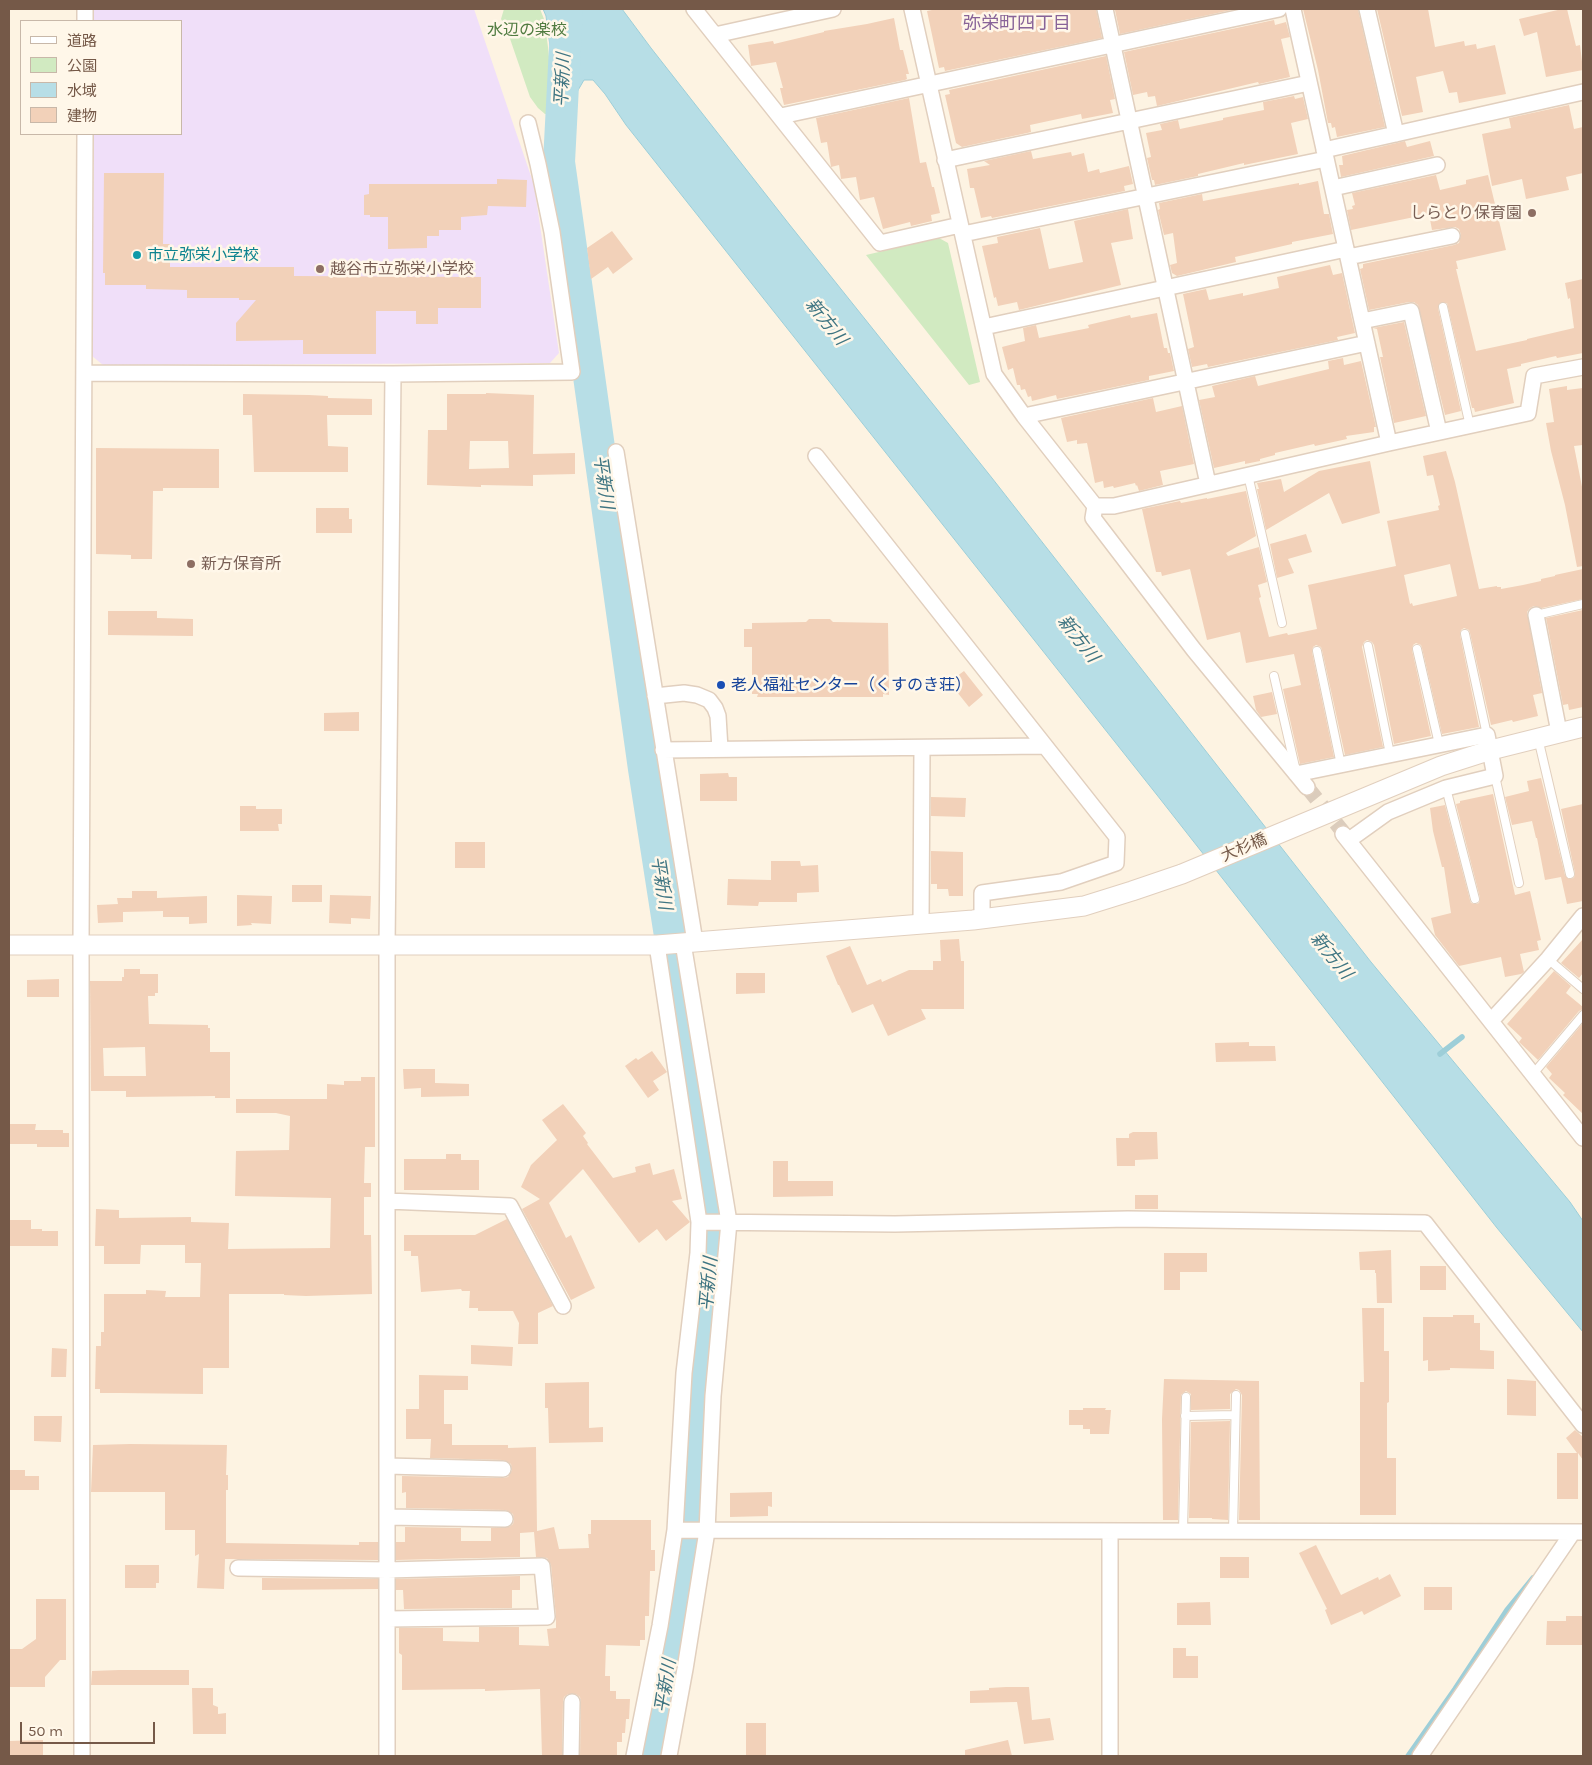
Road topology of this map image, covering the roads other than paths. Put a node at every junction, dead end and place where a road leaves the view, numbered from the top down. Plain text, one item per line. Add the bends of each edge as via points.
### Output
1 (694, 9) edge
2 (833, 9) edge
3 (912, 9) edge
4 (1105, 9) edge
5 (1279, 9) edge
6 (1293, 9) edge
7 (1367, 9) edge
8 (715, 35) junction
9 (1112, 44) junction
10 (1309, 83) junction
11 (928, 84) junction
12 (1583, 92) edge
13 (780, 116) junction
14 (1130, 121) junction
15 (528, 123) dead end
16 (1396, 134) junction
17 (85, 135) edge
18 (1325, 154) junction
19 (946, 160) junction
20 (1437, 165) dead end
21 (1333, 188) junction
22 (1145, 195) junction
23 (962, 229) junction
24 (1452, 236) dead end
25 (1347, 253) junction
26 (1165, 288) junction
27 (1443, 307) dead end
28 (1362, 321) junction
29 (984, 327) junction
30 (1367, 343) junction
31 (1583, 367) edge
32 (84, 373) junction
33 (393, 374) junction
34 (1184, 380) junction
35 (1024, 416) junction
36 (1470, 426) junction
37 (1439, 432) junction
38 (1389, 443) junction
39 (616, 452) dead end
40 (816, 456) dead end
41 (1248, 475) junction
42 (1208, 484) junction
43 (1095, 506) junction
44 (1583, 604) edge
45 (1536, 615) joint
46 (1282, 624) dead end
47 (1465, 634) dead end
48 (1368, 646) dead end
49 (1417, 649) dead end
50 (1317, 651) dead end
51 (1274, 676) dead end
52 (655, 696) junction
53 (1583, 727) edge
54 (1558, 732) junction
55 (1538, 738) junction
56 (1489, 743) junction
57 (1439, 744) junction
58 (1045, 746) junction
59 (922, 748) junction
60 (720, 749) junction
61 (663, 750) junction
62 (1390, 754) junction
63 (1340, 765) junction
64 (1296, 774) junction
65 (1494, 776) junction
66 (1307, 787) tunnel mouth
67 (1446, 788) junction
68 (1570, 874) dead end
69 (1519, 883) dead end
70 (1475, 899) dead end
71 (1583, 916) edge
72 (982, 918) junction
73 (921, 923) junction
74 (689, 942) junction
75 (9, 944) edge
76 (81, 945) junction
77 (657, 945) junction
78 (387, 946) junction
79 (1548, 959) junction
80 (1583, 990) edge
81 (1583, 1015) edge
82 (1492, 1021) junction
83 (1532, 1074) junction
84 (1580, 1126) edge
85 (387, 1201) junction
86 (699, 1222) junction
87 (729, 1222) junction
88 (563, 1306) dead end
89 (1236, 1395) dead end
90 (1186, 1397) dead end
91 (1235, 1415) junction
92 (1185, 1416) junction
93 (1583, 1425) edge
94 (387, 1466) junction
95 (503, 1470) dead end
96 (387, 1517) junction
97 (505, 1519) dead end
98 (675, 1530) junction
99 (707, 1531) junction
100 (1110, 1532) junction
101 (1183, 1532) junction
102 (1233, 1532) junction
103 (1578, 1532) edge
104 (238, 1568) dead end
105 (387, 1570) junction
106 (387, 1619) junction
107 (572, 1702) dead end
108 (82, 1756) edge
109 (387, 1756) edge
110 (571, 1756) edge
111 (634, 1756) edge
112 (669, 1756) edge
113 (1110, 1756) edge
114 (1420, 1756) edge

1 - 8 street
2 - 8 street
3 - 11 street
4 - 9 street
5 - 9 street
6 - 10 street
7 - 16 street
8 - 13 street
9 - 11 street
9 - 14 street
10 - 14 street
10 - 18 street
11 - 13 street
11 - 19 street
12 - 16 street
13 - 23 street via 880,243
14 - 19 street
14 - 22 street
15 - 33 street via 552,232 572,372
16 - 18 street
17 - 32 street
18 - 21 street
18 - 22 street
19 - 23 street
20 - 21 street
21 - 25 street
22 - 23 street
22 - 26 street
23 - 29 street
24 - 25 street
25 - 26 street
25 - 28 street
26 - 29 street
26 - 34 street
27 - 36 lane
28 - 30 street
28 - 37 street via 1411,311
29 - 35 street via 994,374
30 - 34 street
30 - 38 street
31 - 36 street via 1534,376 1528,413
32 - 33 street
32 - 76 street
33 - 78 street
34 - 35 street
34 - 42 street
35 - 43 street
36 - 37 street
37 - 38 street
38 - 41 street
39 - 52 street
40 - 58 street
41 - 42 street
41 - 46 lane
42 - 43 street via 1114,506
43 - 64 street via 1094,518 1194,650
44 - 45 lane
45 - 54 street
47 - 56 lane
48 - 62 lane
49 - 57 lane
50 - 63 lane
51 - 64 lane
52 - 60 street via 684,693 697,694 709,700 718,716
52 - 61 street
53 - 54 street, 大杉橋
54 - 55 street, 大杉橋
55 - 56 street, 大杉橋
55 - 68 lane
56 - 57 street
56 - 65 street
56 - 72 street, 大杉橋 via 1182,874 1132,892 1084,906
57 - 62 street
58 - 59 street
58 - 72 street via 1117,837 1116,863 1062,882 982,893
59 - 60 street
59 - 73 street
60 - 61 street
61 - 74 street
62 - 63 street
63 - 64 street
64 - 66 street
65 - 67 street
65 - 69 lane
67 - 70 lane
67 - 82 street via 1388,812 1346,836
71 - 79 street
72 - 73 street, 大杉橋
73 - 74 street, 大杉橋
74 - 77 street, 大杉橋
74 - 87 street
75 - 76 street, 大杉橋
76 - 78 street, 大杉橋
76 - 108 street
77 - 78 street, 大杉橋
77 - 86 street
78 - 85 street
79 - 80 lane
79 - 82 street
81 - 83 lane
82 - 83 street
83 - 84 street
85 - 88 street via 510,1206
85 - 94 street
86 - 87 street
86 - 98 street via 684,1373
87 - 93 street via 895,1224 1128,1219 1424,1223
87 - 99 street via 713,1396
89 - 91 lane
90 - 92 lane
91 - 92 lane
91 - 102 lane
92 - 101 lane
94 - 95 street
94 - 96 street
96 - 97 street
96 - 105 street
98 - 99 street
98 - 111 street
99 - 100 street
99 - 112 street
100 - 101 street
100 - 113 street
101 - 102 street
102 - 103 street
103 - 114 street
104 - 105 street
105 - 106 street
105 - 106 street via 542,1566 547,1617
106 - 109 street
107 - 110 street

